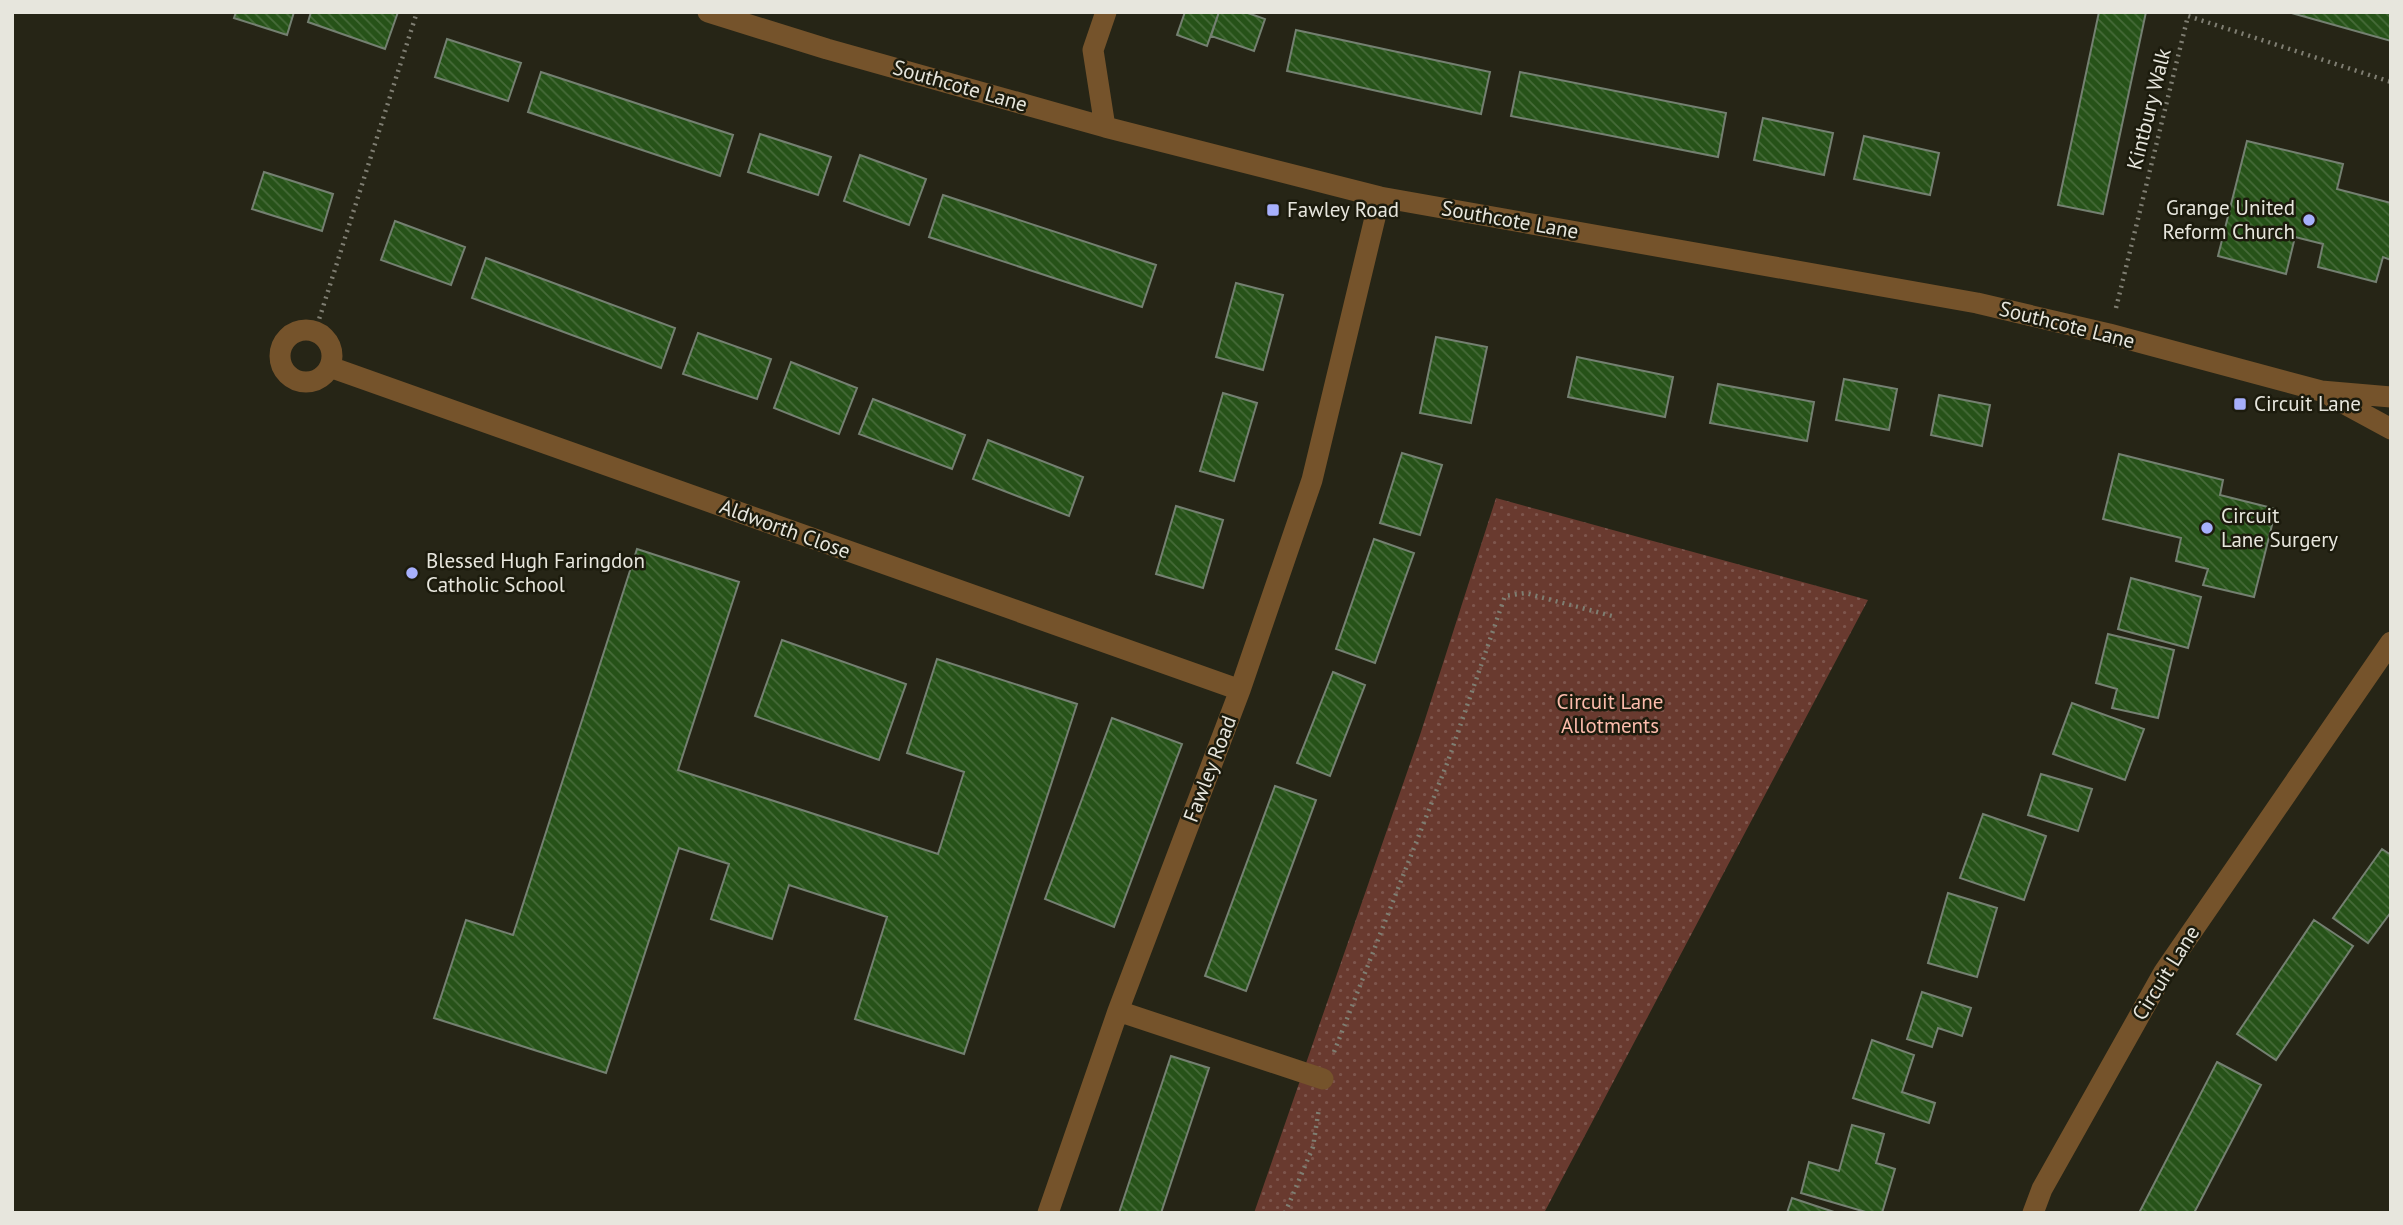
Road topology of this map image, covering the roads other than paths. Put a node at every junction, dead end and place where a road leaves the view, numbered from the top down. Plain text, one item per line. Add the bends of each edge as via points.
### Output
1 (708, 12) edge
2 (1106, 12) edge
3 (1105, 127) junction
4 (1380, 197) junction
5 (330, 367) junction
6 (2320, 391) junction
7 (2391, 397) edge
8 (2391, 429) edge
9 (2391, 642) edge
10 (1240, 690) junction
11 (1118, 1011) junction
12 (1323, 1079) road end
13 (1048, 1213) edge
14 (2033, 1213) edge

1 - 3 street, Southcote Lane
2 - 3 street via 1093,50
3 - 4 street, Southcote Lane
4 - 6 street, Southcote Lane via 1977,303
4 - 10 street, Fawley Road via 1312,480
5 - 5 street via 332,350 315,332 298,332 284,342 282,367 294,379 310,382
5 - 10 street, Aldworth Close
6 - 7 street, Southcote Lane
6 - 8 street, Southcote Lane
9 - 14 street, Circuit Lane via 2164,972 2042,1189
10 - 11 street, Fawley Road
11 - 12 street
11 - 13 street, Fawley Road

